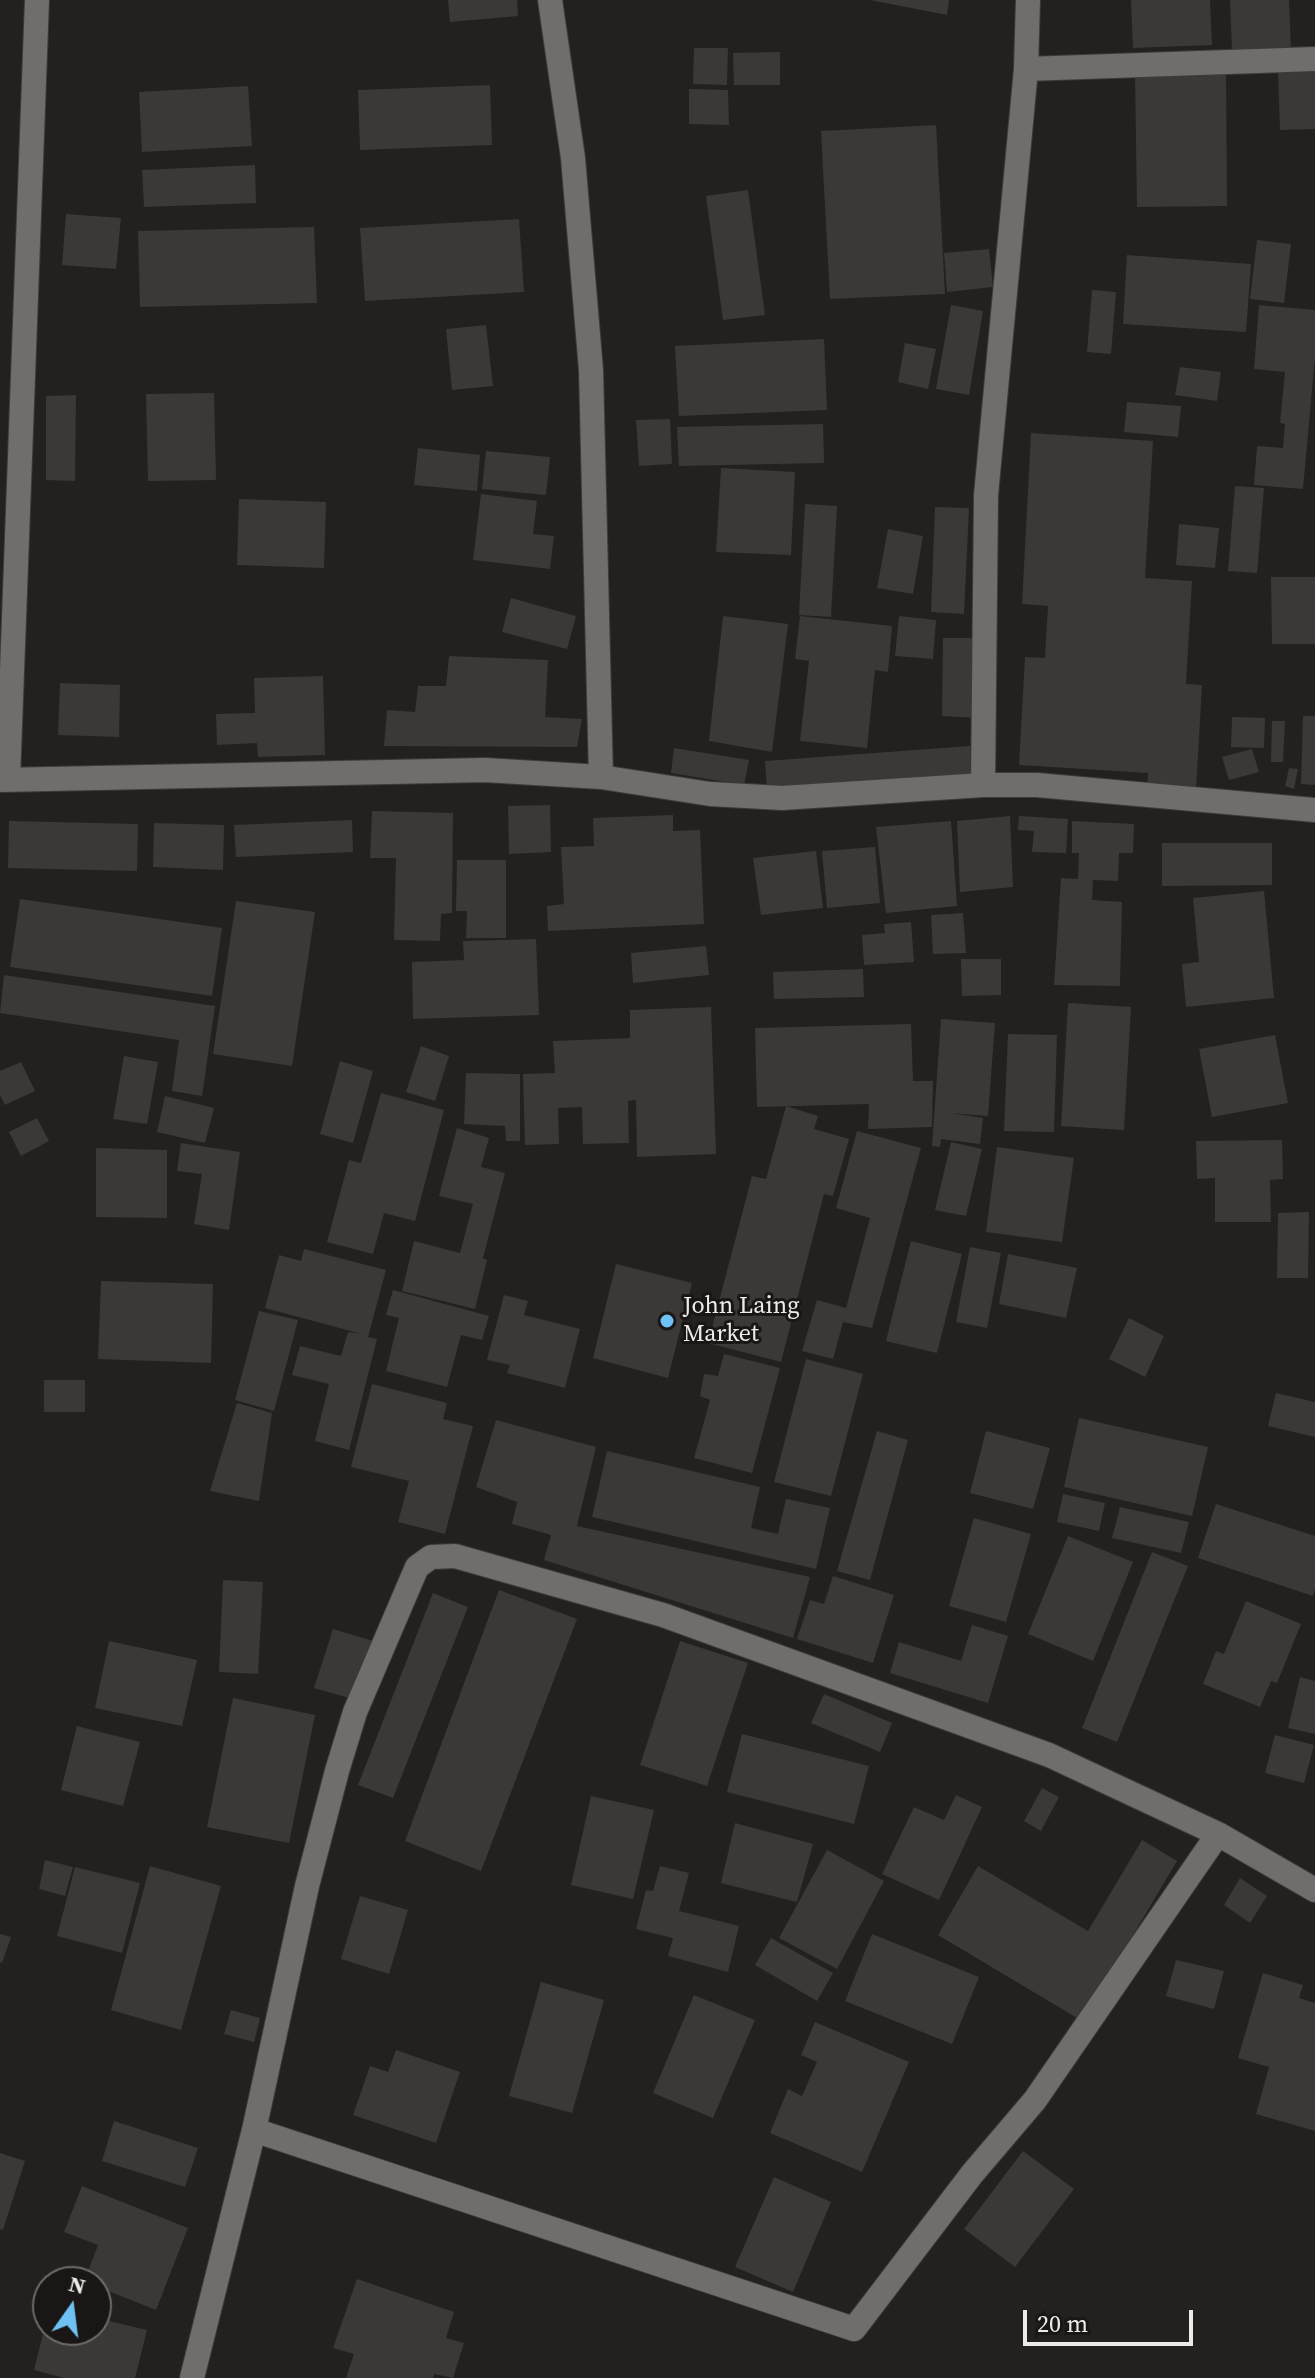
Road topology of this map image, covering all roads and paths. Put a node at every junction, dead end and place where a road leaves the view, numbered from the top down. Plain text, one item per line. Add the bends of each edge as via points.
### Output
1 (37, 0) edge
2 (550, 0) edge
3 (1028, 0) edge
4 (1315, 59) edge
5 (1026, 69) junction
6 (601, 777) junction
7 (4, 780) edge
8 (983, 785) junction
9 (1315, 810) edge
10 (1218, 1834) junction
11 (1315, 1890) edge
12 (254, 2130) junction
13 (192, 2378) edge

1 - 7 street
2 - 6 street via 573,158 591,370
3 - 5 street
4 - 5 street
5 - 8 street via 986,495
6 - 7 street via 485,770
6 - 8 street via 710,794 782,798
8 - 9 street via 1037,785
10 - 11 street
10 - 12 street via 1035,2100 854,2329
10 - 12 street via 1049,1755 663,1615 455,1556 431,1557 417,1567 355,1712 307,1886
12 - 13 street

